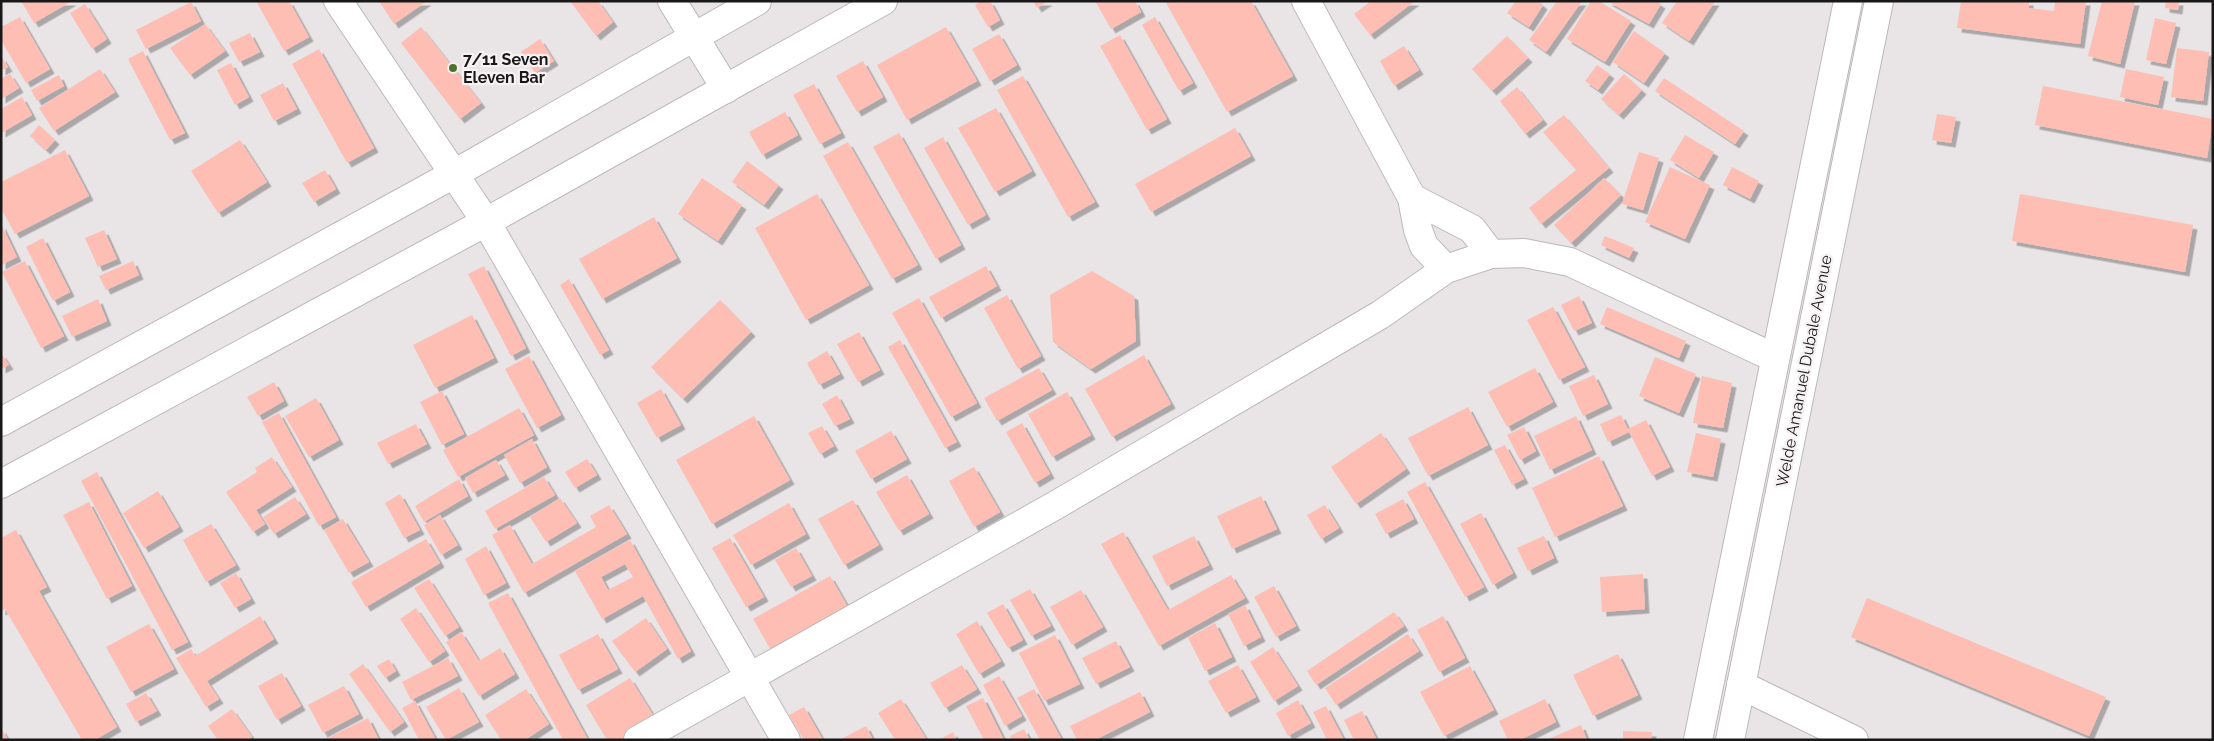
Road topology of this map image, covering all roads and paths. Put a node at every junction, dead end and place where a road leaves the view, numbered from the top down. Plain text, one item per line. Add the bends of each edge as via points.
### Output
1 (338, 1) edge
2 (672, 1) edge
3 (757, 1) edge
4 (883, 1) edge
5 (1306, 1) edge
6 (1848, 1) edge
7 (1879, 1) edge
8 (693, 37) junction
9 (726, 89) junction
10 (454, 174) junction
11 (1412, 198) junction
12 (486, 222) junction
13 (1491, 254) junction
14 (1446, 269) junction
15 (1775, 358) junction
16 (1, 422) edge
17 (3, 477) edge
18 (750, 676) junction
19 (1741, 685) junction
20 (638, 740) edge
21 (786, 740) edge
22 (1698, 740) edge
23 (1730, 740) edge
24 (1854, 740) edge

1 - 10 main road
2 - 8 main road
3 - 8 main road
4 - 9 main road
5 - 11 main road
6 - 15 main road
7 - 19 main road, Welde Amanuel Dubale Avenue
8 - 9 main road
8 - 10 main road
9 - 12 main road
10 - 12 main road
10 - 16 main road
11 - 13 main road via 1472,229
11 - 14 main road via 1424,246
12 - 17 main road
12 - 18 main road
13 - 14 main road
13 - 15 main road via 1524,253 1570,262
14 - 18 main road via 1380,315 1064,500
15 - 22 main road
18 - 20 main road
18 - 21 main road
19 - 23 main road, Welde Amanuel Dubale Avenue
19 - 24 main road

